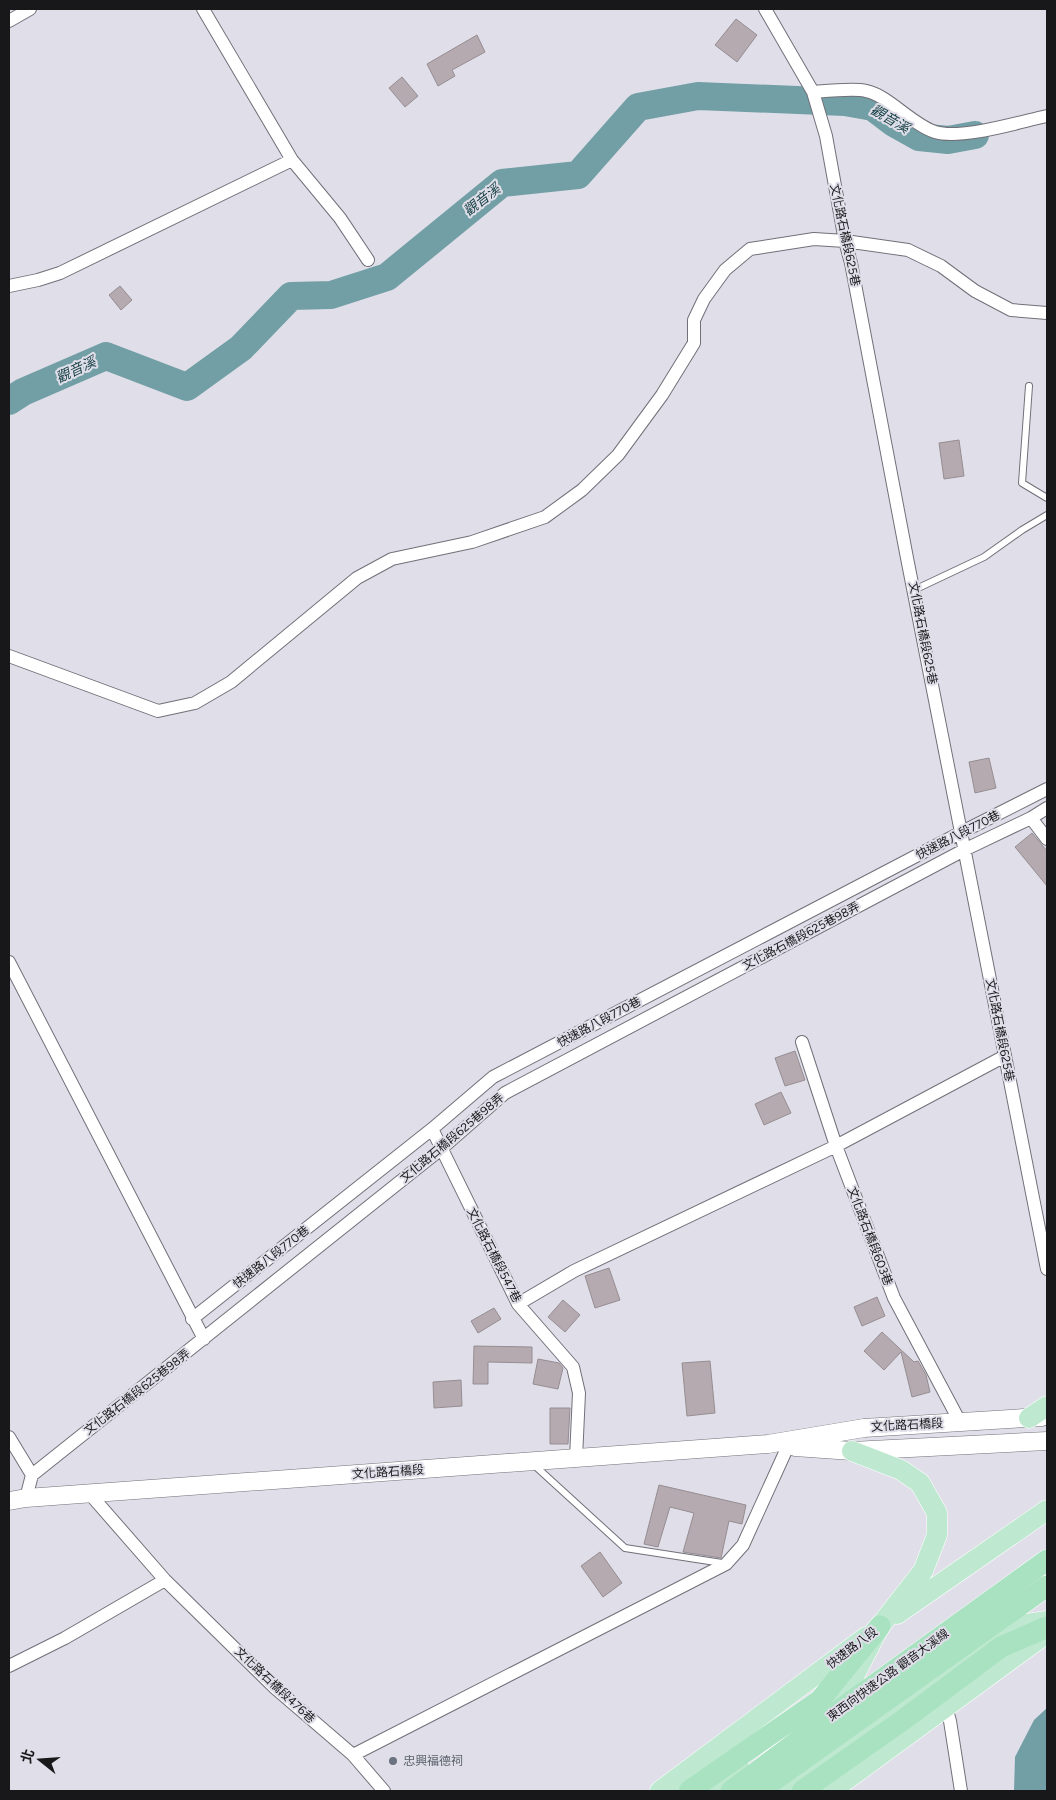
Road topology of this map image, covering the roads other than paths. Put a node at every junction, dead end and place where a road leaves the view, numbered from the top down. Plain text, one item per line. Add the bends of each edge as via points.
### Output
1 (30, 9) edge
2 (202, 9) edge
3 (764, 9) edge
4 (9, 20) edge
5 (813, 92) junction
6 (1047, 116) edge
7 (292, 160) junction
8 (845, 241) junction
9 (368, 260) dead end
10 (9, 286) edge
11 (1047, 313) edge
12 (1029, 386) dead end
13 (1047, 498) edge
14 (1047, 512) edge
15 (914, 590) junction
16 (9, 656) edge
17 (1047, 789) edge
18 (1047, 808) edge
19 (1030, 818) junction
20 (962, 832) junction
21 (1047, 839) edge
22 (966, 849) junction
23 (9, 962) edge
24 (802, 1042) dead end
25 (1005, 1056) junction
26 (432, 1129) junction
27 (836, 1146) junction
28 (441, 1149) junction
29 (1047, 1270) edge
30 (518, 1304) junction
31 (192, 1319) junction
32 (204, 1339) junction
33 (1047, 1406) edge
34 (1038, 1417) edge
35 (960, 1422) junction
36 (9, 1437) edge
37 (1047, 1441) edge
38 (768, 1444) junction
39 (788, 1446) junction
40 (852, 1450) junction
41 (576, 1458) junction
42 (531, 1462) junction
43 (32, 1475) junction
44 (89, 1493) junction
45 (17, 1499) edge
46 (1047, 1510) edge
47 (1047, 1560) edge
48 (726, 1564) junction
49 (165, 1580) junction
50 (1047, 1586) edge
51 (1047, 1621) edge
52 (880, 1626) junction
53 (1047, 1627) edge
54 (1047, 1633) edge
55 (9, 1666) edge
56 (946, 1707) junction
57 (353, 1755) junction
58 (384, 1791) edge
59 (660, 1791) edge
60 (689, 1791) edge
61 (708, 1791) edge
62 (731, 1791) edge
63 (759, 1791) edge
64 (778, 1791) edge
65 (802, 1791) edge
66 (830, 1791) edge
67 (961, 1791) edge

1 - 4 street
2 - 7 street
3 - 5 street, 文化路石橋段625巷
5 - 6 street via 866,90 920,125 955,135
5 - 8 street, 文化路石橋段625巷 via 826,136
7 - 9 street via 340,218
7 - 10 street via 60,273
8 - 11 street via 908,250 941,266 975,291 1011,310
8 - 15 street, 文化路石橋段625巷
8 - 16 street via 814,239 750,249 725,270 704,298 694,320 694,343 651,410 618,455 582,490 545,517 472,542 392,559 357,578 231,682 195,703 158,711
12 - 13 lane via 1022,483
14 - 15 lane via 984,557
15 - 20 street, 文化路石橋段625巷
17 - 20 street, 快速路八段770巷
18 - 19 street, 文化路石橋段625巷98弄
19 - 21 street
19 - 22 street, 文化路石橋段625巷98弄
20 - 22 street, 文化路石橋段625巷
20 - 26 street, 快速路八段770巷 via 493,1077
22 - 25 street, 文化路石橋段625巷
22 - 28 street, 文化路石橋段625巷98弄 via 505,1093
23 - 31 street
24 - 27 street, 文化路石橋段603巷
25 - 27 street
25 - 29 street, 文化路石橋段625巷
26 - 28 street, 文化路石橋段547巷
26 - 31 street, 快速路八段770巷
27 - 30 street via 574,1272
27 - 35 street, 文化路石橋段603巷 via 894,1298
28 - 30 street, 文化路石橋段547巷
28 - 32 street, 文化路石橋段625巷98弄
30 - 41 street, 文化路石橋段547巷 via 573,1367 579,1393
31 - 32 street
32 - 43 street, 文化路石橋段625巷98弄
33 - 34 main road
34 - 35 main road, 文化路石橋段
35 - 38 main road, 文化路石橋段 via 864,1428
36 - 43 street
37 - 40 main road, 文化路石橋段
38 - 39 main road, 文化路石橋段
38 - 41 main road, 文化路石橋段
39 - 40 main road, 文化路石橋段
39 - 48 street via 743,1544
40 - 52 main road via 901,1470 920,1482 937,1513 937,1535 923,1571
41 - 42 main road, 文化路石橋段
42 - 44 main road, 文化路石橋段
42 - 48 lane via 625,1548
43 - 45 street
44 - 45 main road, 文化路石橋段
44 - 49 street, 文化路石橋段476巷
46 - 52 main road, 快速路八段
47 - 62 highway, 東西向快速公路 觀音大溪線
48 - 57 street
49 - 55 street via 65,1638
49 - 57 street, 文化路石橋段476巷 via 275,1688
50 - 63 highway, 東西向快速公路 觀音大溪線
51 - 64 main road via 1007,1627
52 - 59 main road, 快速路八段
52 - 60 highway via 820,1700
52 - 61 main road via 852,1680
53 - 65 highway via 1001,1647
54 - 56 main road
56 - 66 main road
56 - 67 street
57 - 58 street, 文化路石橋段476巷

